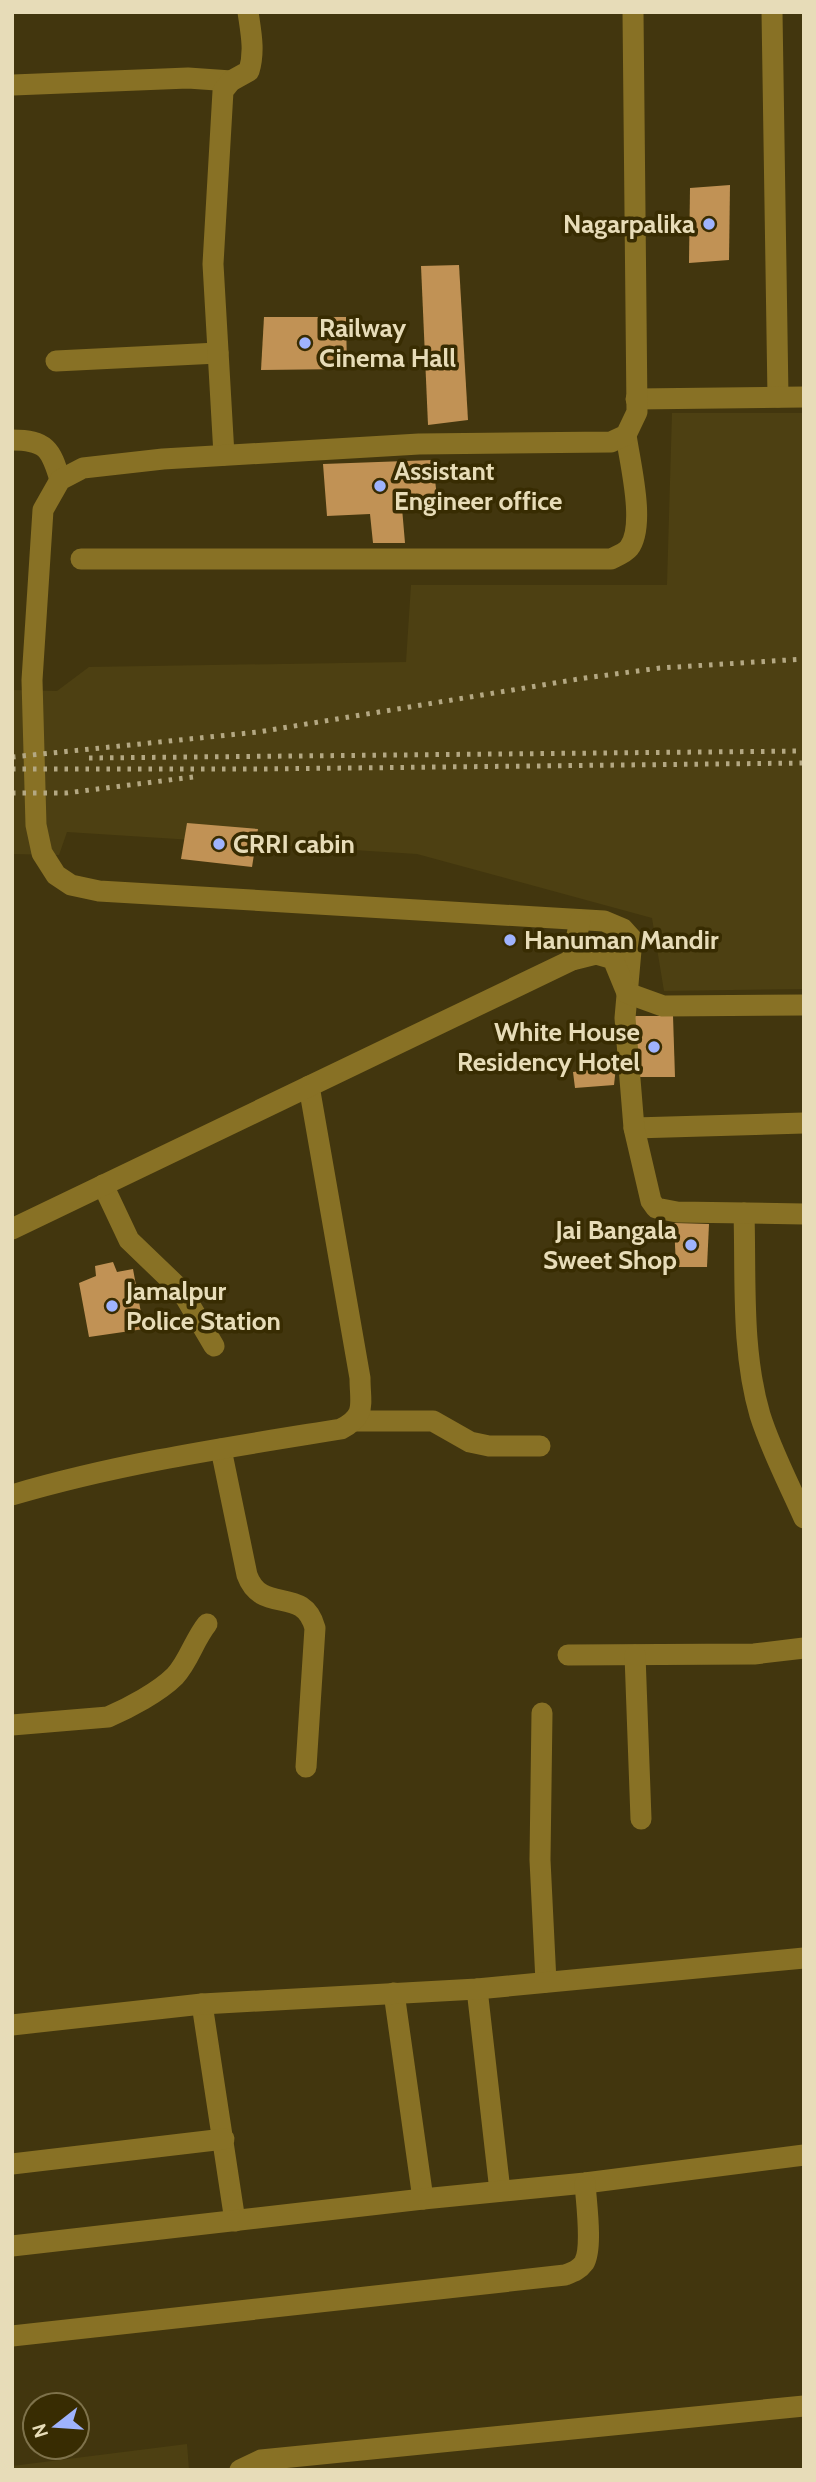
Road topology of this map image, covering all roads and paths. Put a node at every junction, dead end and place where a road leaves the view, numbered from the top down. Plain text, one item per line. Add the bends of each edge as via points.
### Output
1 (248, 12) edge
2 (633, 12) edge
3 (772, 12) edge
4 (231, 81) junction
5 (13, 85) edge
6 (218, 353) junction
7 (56, 361) dead end
8 (778, 397) junction
9 (804, 397) edge
10 (636, 399) junction
11 (626, 435) junction
12 (12, 440) edge
13 (224, 455) junction
14 (60, 480) junction
15 (81, 559) dead end
16 (580, 920) junction
17 (572, 960) junction
18 (627, 993) junction
19 (804, 1005) edge
20 (309, 1086) junction
21 (804, 1123) edge
22 (634, 1128) junction
23 (103, 1185) junction
24 (744, 1213) junction
25 (804, 1214) edge
26 (12, 1229) edge
27 (214, 1346) dead end
28 (356, 1421) junction
29 (540, 1446) dead end
30 (221, 1448) junction
31 (12, 1495) edge
32 (804, 1518) edge
33 (207, 1624) dead end
34 (804, 1648) edge
35 (635, 1654) junction
36 (568, 1655) dead end
37 (542, 1713) dead end
38 (12, 1726) edge
39 (306, 1767) dead end
40 (641, 1819) dead end
41 (804, 1958) edge
42 (546, 1982) junction
43 (477, 1989) junction
44 (394, 1993) junction
45 (202, 2004) junction
46 (12, 2025) edge
47 (224, 2139) junction
48 (804, 2155) edge
49 (12, 2164) edge
50 (585, 2183) junction
51 (500, 2191) junction
52 (423, 2199) junction
53 (235, 2221) junction
54 (12, 2246) edge
55 (12, 2336) edge
56 (804, 2406) edge
57 (240, 2470) edge

1 - 4 street via 253,59 249,71
2 - 10 street
3 - 8 street
4 - 5 street via 188,78
4 - 6 street via 223,91 213,264
6 - 7 street
6 - 13 street
8 - 9 street
8 - 10 street
10 - 11 street
11 - 13 street via 611,442 419,444
11 - 15 street via 636,536 628,551 611,559
12 - 14 street via 30,440 46,447
13 - 14 street via 83,468
14 - 16 street via 43,510 32,680 36,825 42,853 56,875 71,886 99,891
16 - 17 street
16 - 18 street via 604,921 623,929 632,939
17 - 18 street via 596,954 613,959
17 - 20 street
18 - 19 street via 663,1006
18 - 22 street
20 - 23 street
20 - 28 street via 359,1378
21 - 22 street
22 - 24 street via 656,1208
23 - 26 street
23 - 27 street via 129,1240 181,1290
24 - 25 street
24 - 32 street via 752,1382 761,1416
28 - 29 street via 433,1421 470,1442
28 - 30 street via 341,1429
30 - 31 street via 81,1475
30 - 39 street via 251,1587 263,1596 301,1605 311,1614 315,1628
33 - 38 street via 175,1676 123,1711 108,1717
34 - 35 street via 754,1654
35 - 36 street
35 - 40 street
37 - 42 street via 540,1860
41 - 42 street
42 - 43 street
43 - 44 street
43 - 51 street
44 - 45 street
44 - 52 street
45 - 46 street
45 - 47 street
47 - 49 street
47 - 53 street
48 - 50 street
50 - 51 street
50 - 55 street via 585,2261 577,2271 565,2275
51 - 52 street
52 - 53 street
53 - 54 street
56 - 57 street via 261,2460

